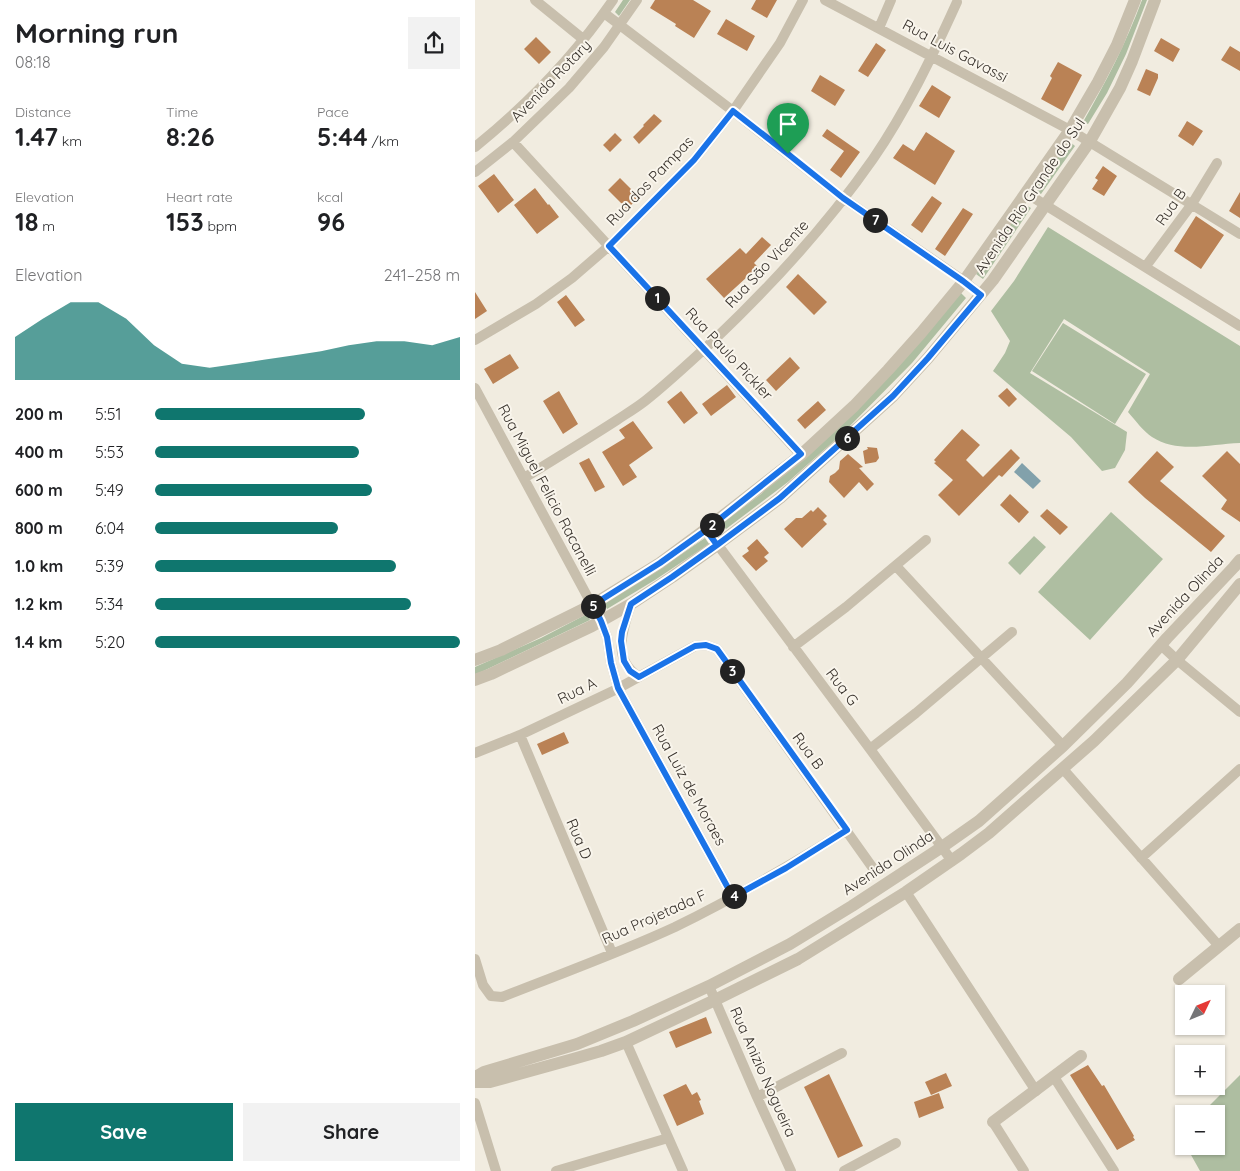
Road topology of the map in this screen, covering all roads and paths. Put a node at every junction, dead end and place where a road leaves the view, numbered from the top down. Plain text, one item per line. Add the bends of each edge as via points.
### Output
1 (535, 0) edge
2 (613, 0) edge
3 (637, 0) edge
4 (803, 0) edge
5 (825, 0) edge
6 (891, 0) edge
7 (1135, 0) edge
8 (1155, 0) edge
9 (957, 2) dead end
10 (604, 13) junction
11 (621, 25) junction
12 (879, 28) junction
13 (583, 39) junction
14 (932, 56) junction
15 (733, 111) junction
16 (1070, 130) junction
17 (477, 141) edge
18 (1090, 141) junction
19 (513, 142) junction
20 (1217, 162) dead end
21 (475, 172) edge
22 (1026, 193) junction
23 (843, 198) junction
24 (1192, 204) junction
25 (1046, 206) junction
26 (1240, 234) edge
27 (609, 246) junction
28 (1146, 266) junction
29 (963, 281) junction
30 (981, 295) junction
31 (1240, 326) edge
32 (475, 340) edge
33 (705, 349) junction
34 (475, 388) edge
35 (801, 454) junction
36 (523, 478) junction
37 (706, 530) junction
38 (925, 540) dead end
39 (717, 545) junction
40 (1240, 560) edge
41 (896, 566) junction
42 (1240, 584) edge
43 (631, 604) junction
44 (593, 605) junction
45 (601, 621) junction
46 (622, 632) junction
47 (1012, 632) dead end
48 (607, 637) junction
49 (1161, 645) junction
50 (793, 647) junction
51 (717, 649) joint
52 (981, 658) junction
53 (475, 660) edge
54 (1177, 660) junction
55 (639, 677) junction
56 (475, 680) edge
57 (618, 688) junction
58 (1106, 703) junction
59 (1240, 712) edge
60 (1120, 715) junction
61 (520, 735) junction
62 (1063, 746) junction
63 (870, 750) junction
64 (475, 753) edge
65 (1063, 769) junction
66 (1240, 769) edge
67 (847, 830) junction
68 (942, 847) junction
69 (1141, 858) junction
70 (951, 861) junction
71 (875, 871) dead end
72 (906, 892) junction
73 (733, 897) junction
74 (852, 906) junction
75 (861, 919) junction
76 (1240, 929) edge
77 (1219, 946) junction
78 (612, 953) junction
79 (475, 959) edge
80 (1179, 979) dead end
81 (709, 986) junction
82 (715, 1000) junction
83 (620, 1027) junction
84 (626, 1042) junction
85 (842, 1053) dead end
86 (1081, 1056) dead end
87 (1054, 1077) junction
88 (475, 1078) edge
89 (475, 1082) edge
90 (1036, 1091) junction
91 (757, 1098) junction
92 (475, 1103) edge
93 (993, 1122) joint
94 (668, 1138) junction
95 (896, 1143) dead end
96 (497, 1171) edge
97 (556, 1171) edge
98 (683, 1171) edge
99 (791, 1171) edge
100 (844, 1171) edge
101 (1024, 1171) edge
102 (1114, 1171) edge

1 - 13 street
2 - 10 street, Avenida Rotary
3 - 11 street, Avenida Rotary
4 - 15 street, Rua dos Pampas via 780,44
5 - 12 street, Rua Luis Gavassi
6 - 12 street
7 - 16 street, Avenida Rio Grande do Sul via 1113,52
8 - 18 street, Avenida Rio Grande do Sul via 1120,88
9 - 14 street, Rua São Vicente
10 - 11 street
10 - 13 street, Avenida Rotary
11 - 15 street
11 - 19 street, Avenida Rotary via 569,88
12 - 14 street, Rua Luis Gavassi
13 - 17 street, Avenida Rotary via 522,106
14 - 16 street, Rua Luis Gavassi
14 - 23 street, Rua São Vicente via 873,158
15 - 23 street
15 - 27 street, Rua dos Pampas via 694,160
16 - 18 street, Rua Luis Gavassi
16 - 22 street, Avenida Rio Grande do Sul
18 - 24 street
18 - 25 street, Avenida Rio Grande do Sul
19 - 21 street, Avenida Rotary
19 - 27 street, Rua Paulo Pickler
20 - 24 street, Rua B
22 - 25 street
22 - 29 street, Avenida Rio Grande do Sul
23 - 29 street
23 - 33 street, Rua São Vicente via 799,254
24 - 26 street
24 - 28 street, Rua B
25 - 28 street
25 - 30 street, Avenida Rio Grande do Sul
27 - 32 street, Rua dos Pampas via 536,304
27 - 33 street, Rua Paulo Pickler
28 - 31 street
29 - 30 street
29 - 35 street, Avenida Rio Grande do Sul via 888,370
30 - 39 street, Avenida Rio Grande do Sul via 893,396 780,498
33 - 35 street, Rua Paulo Pickler
33 - 36 street, Rua São Vicente via 644,402
34 - 36 street, Rua Miguel Felicio Racanelli
35 - 37 street, Avenida Rio Grande do Sul
36 - 44 street, Rua Miguel Felicio Racanelli
37 - 39 street
37 - 44 street, Avenida Rio Grande do Sul
38 - 41 street
39 - 43 street, Avenida Rio Grande do Sul
39 - 50 street, Rua G
40 - 49 street, Avenida Olinda
41 - 50 street
41 - 52 street
42 - 54 street
43 - 45 street, Avenida Rio Grande do Sul
43 - 46 street
44 - 45 street
44 - 53 street, Avenida Rio Grande do Sul
45 - 48 street, Rua Luiz de Moraes
45 - 56 street, Avenida Rio Grande do Sul
46 - 48 street
46 - 55 street via 624,661
47 - 52 street
48 - 57 street, Rua Luiz de Moraes
49 - 54 street
49 - 58 street, Avenida Olinda
50 - 63 street, Rua G
51 - 55 street, Rua A via 695,646
51 - 67 street, Rua B
52 - 62 street
52 - 63 street
54 - 59 street
54 - 60 street
55 - 57 street, Rua A
57 - 61 street, Rua A
57 - 73 street, Rua Luiz de Moraes
58 - 60 street
58 - 62 street, Avenida Olinda
60 - 65 street
61 - 64 street, Rua A
61 - 78 street, Rua D
62 - 68 street, Avenida Olinda via 979,820
63 - 68 street, Rua G
65 - 69 street
65 - 70 street
66 - 69 street
67 - 71 street, Rua B
67 - 73 street, Rua Projetada F
68 - 70 street, Rua G
68 - 74 street, Avenida Olinda
69 - 77 street
70 - 72 street
72 - 75 street
72 - 90 street
73 - 78 street, Rua Projetada F
74 - 75 street
74 - 81 street, Avenida Olinda via 790,944
75 - 82 street via 798,959
76 - 77 street
77 - 80 street
78 - 79 street, Rua Projetada F via 503,997 491,996 483,985
81 - 82 street, Rua Anizio Nogueira
81 - 83 street, Avenida Olinda
82 - 84 street
82 - 91 street, Rua Anizio Nogueira
83 - 84 street
83 - 88 street, Avenida Olinda
84 - 89 street via 490,1082
84 - 94 street
85 - 91 street
86 - 87 street
87 - 90 street
87 - 102 street
90 - 93 street
91 - 99 street, Rua Anizio Nogueira
92 - 96 street
93 - 101 street
94 - 97 street
94 - 98 street
95 - 100 street

